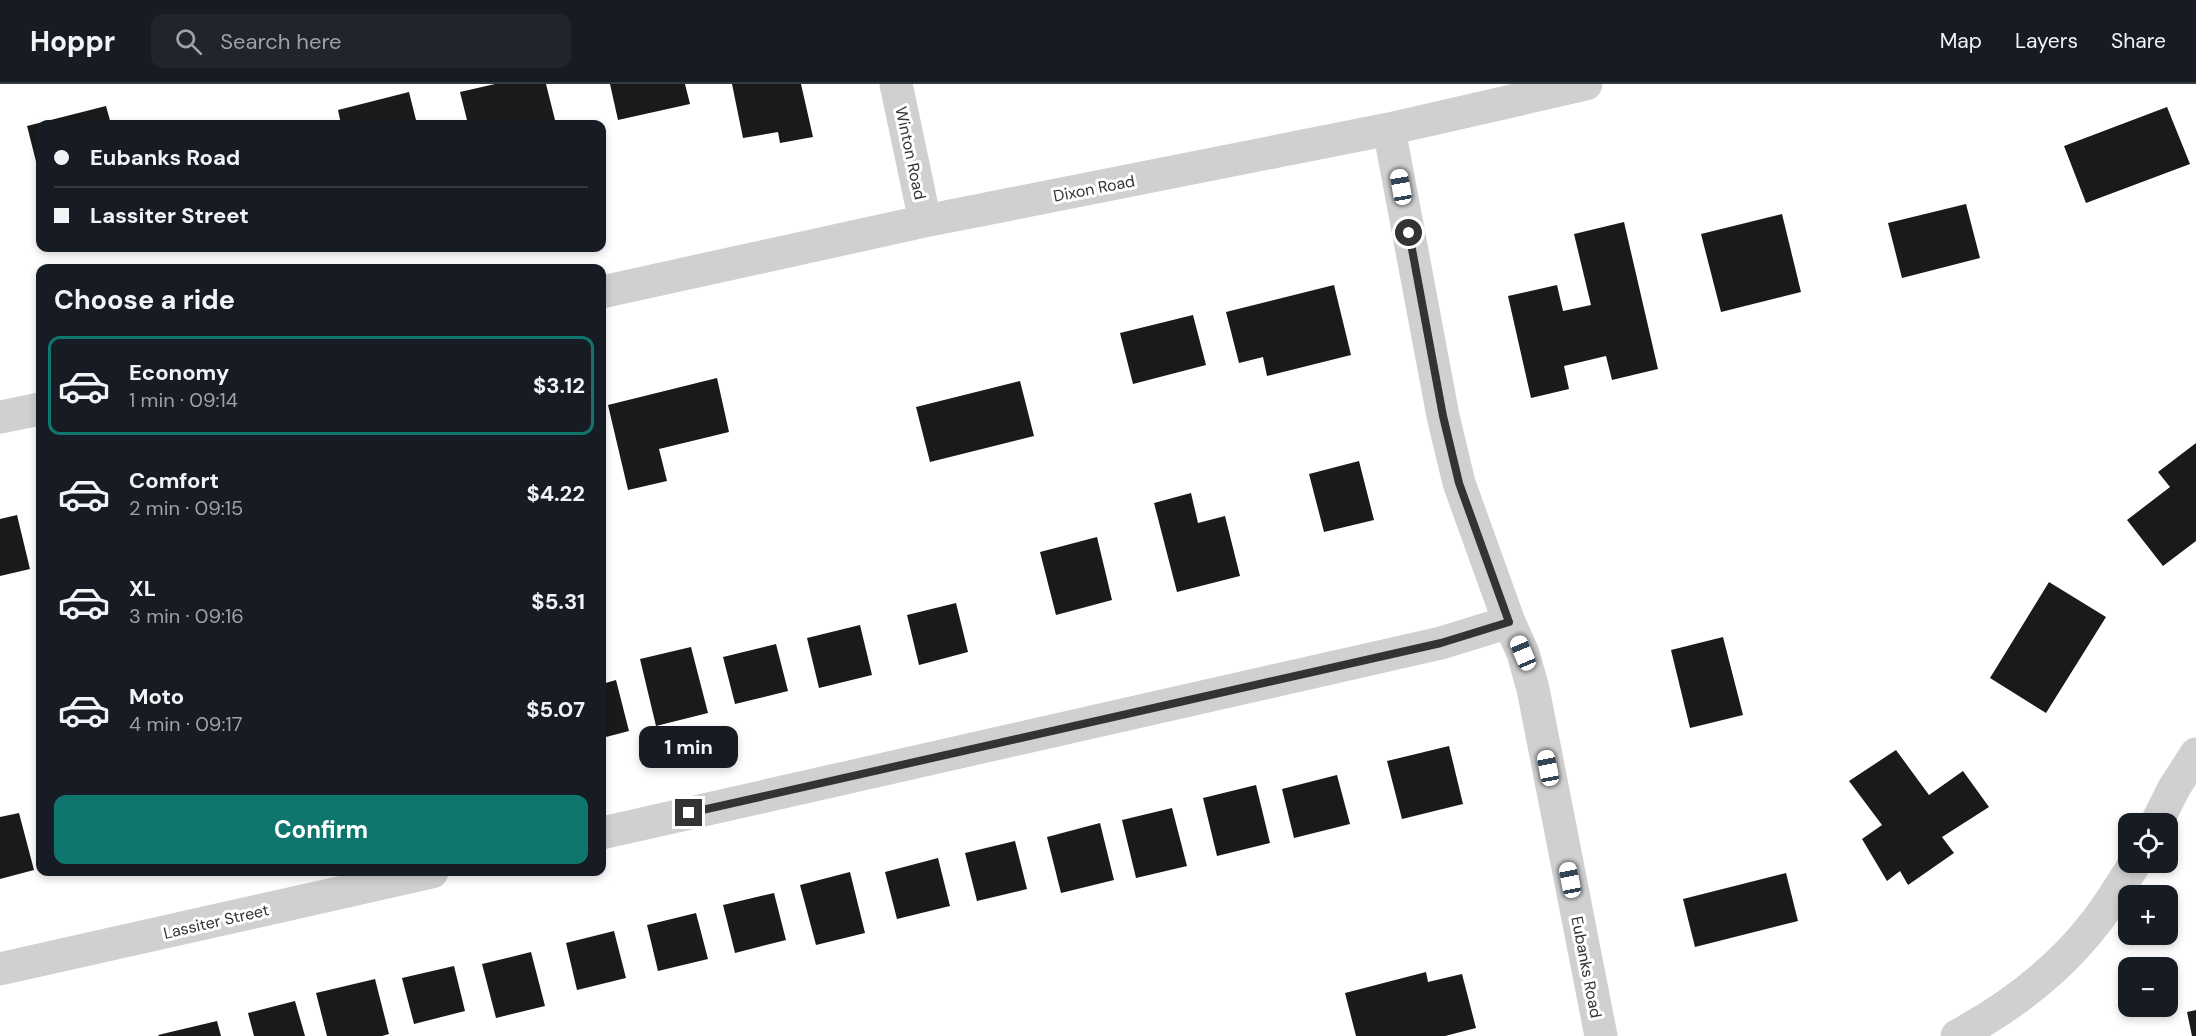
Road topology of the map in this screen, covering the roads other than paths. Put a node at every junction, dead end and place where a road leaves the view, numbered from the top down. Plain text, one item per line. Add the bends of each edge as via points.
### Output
1 (896, 84) edge
2 (1586, 84) edge
3 (1389, 129) junction
4 (925, 222) junction
5 (606, 291) edge
6 (36, 410) edge
7 (0, 417) edge
8 (1509, 622) junction
9 (2196, 754) edge
10 (2162, 813) edge
11 (606, 832) edge
12 (2129, 873) edge
13 (414, 876) edge
14 (0, 969) edge
15 (1971, 1033) edge
16 (1601, 1036) edge

1 - 4 street, Winton Road
2 - 3 street, Dixon Road
3 - 4 street, Dixon Road
3 - 8 street, Eubanks Road via 1459,483
4 - 5 street, Dixon Road
6 - 7 street
8 - 11 street via 1441,643
8 - 16 street, Eubanks Road via 1533,688
9 - 10 street
12 - 15 street via 2094,924 2056,966
13 - 14 street, Lassiter Street

